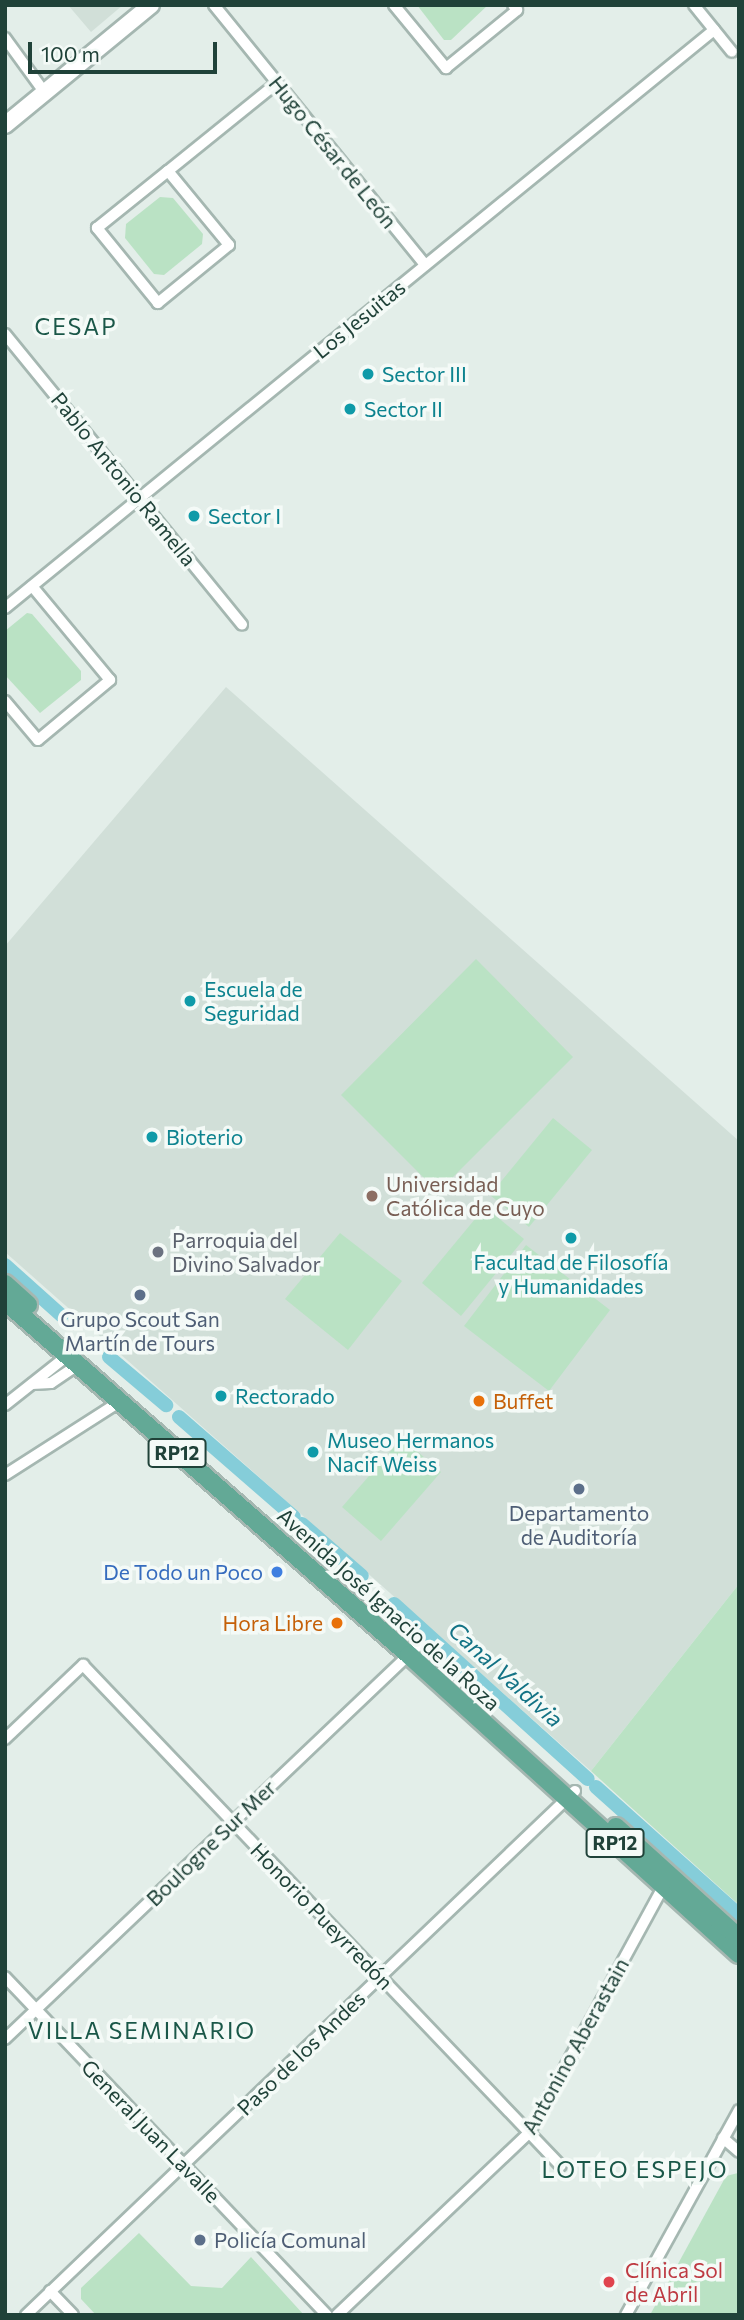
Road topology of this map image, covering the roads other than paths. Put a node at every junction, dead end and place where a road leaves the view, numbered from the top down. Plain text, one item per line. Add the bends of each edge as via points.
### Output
1 (151, 5) edge
2 (214, 5) edge
3 (394, 5) edge
4 (513, 5) edge
5 (694, 5) edge
6 (714, 30) junction
7 (5, 38) edge
8 (732, 52) dead end
9 (277, 83) junction
10 (45, 93) junction
11 (5, 125) edge
12 (168, 171) junction
13 (425, 265) junction
14 (5, 334) edge
15 (139, 499) junction
16 (32, 586) junction
17 (5, 608) edge
18 (242, 625) dead end
19 (5, 701) edge
20 (5, 1284) edge
21 (5, 1301) edge
22 (73, 1360) junction
23 (119, 1402) junction
24 (5, 1405) edge
25 (5, 1475) edge
26 (413, 1651) junction
27 (5, 1739) edge
28 (571, 1795) junction
29 (233, 1822) junction
30 (667, 1881) junction
31 (739, 1938) edge
32 (739, 1954) edge
33 (5, 1977) edge
34 (381, 1977) junction
35 (36, 2010) junction
36 (5, 2039) edge
37 (739, 2110) edge
38 (529, 2133) junction
39 (723, 2138) junction
40 (739, 2152) edge
41 (184, 2166) junction
42 (561, 2166) dead end
43 (50, 2291) junction
44 (26, 2315) edge
45 (73, 2315) edge
46 (327, 2315) edge
47 (337, 2315) edge
48 (625, 2315) edge

1 - 10 main road
2 - 9 street, Hugo César de León
3 - 4 street via 446,68 517,10
5 - 6 street
6 - 8 street
6 - 13 street, Los Jesuitas
7 - 10 street
9 - 12 street
9 - 13 street, Hugo César de León
10 - 11 main road
12 - 12 street via 97,229 158,303 229,245
13 - 15 street, Los Jesuitas
14 - 15 street, Pablo Antonio Ramella
15 - 16 street, Los Jesuitas
15 - 18 street, Pablo Antonio Ramella
16 - 17 street, Los Jesuitas
16 - 19 street via 110,680 38,740
20 - 26 main road, Avenida José Ignacio de la Roza / RP12
21 - 22 main road, Avenida José Ignacio de la Roza / RP12
22 - 23 main road, Avenida José Ignacio de la Roza / RP12
22 - 24 street
23 - 25 street
23 - 26 main road, Avenida José Ignacio de la Roza / RP12
26 - 28 main road, Avenida José Ignacio de la Roza / RP12
26 - 29 street, Boulogne Sur Mer
27 - 29 street, Honorio Pueyrredón via 83,1665
28 - 30 main road, Avenida José Ignacio de la Roza / RP12
28 - 34 street, Paso de los Andes
29 - 34 street, Honorio Pueyrredón
29 - 35 street, Boulogne Sur Mer
30 - 31 main road, Avenida José Ignacio de la Roza / RP12
30 - 32 main road, Avenida José Ignacio de la Roza / RP12
30 - 38 street, Antonino Aberastain
33 - 35 street, General Juan Lavalle
34 - 38 street, Honorio Pueyrredón
34 - 41 street, Paso de los Andes
35 - 36 street, Boulogne Sur Mer
35 - 41 street, General Juan Lavalle
37 - 39 street
38 - 42 street, Honorio Pueyrredón
38 - 47 street, Antonino Aberastain
39 - 40 street
39 - 48 street
41 - 43 street, Paso de los Andes
41 - 46 street, General Juan Lavalle
43 - 44 street, Paso de los Andes
43 - 45 street

